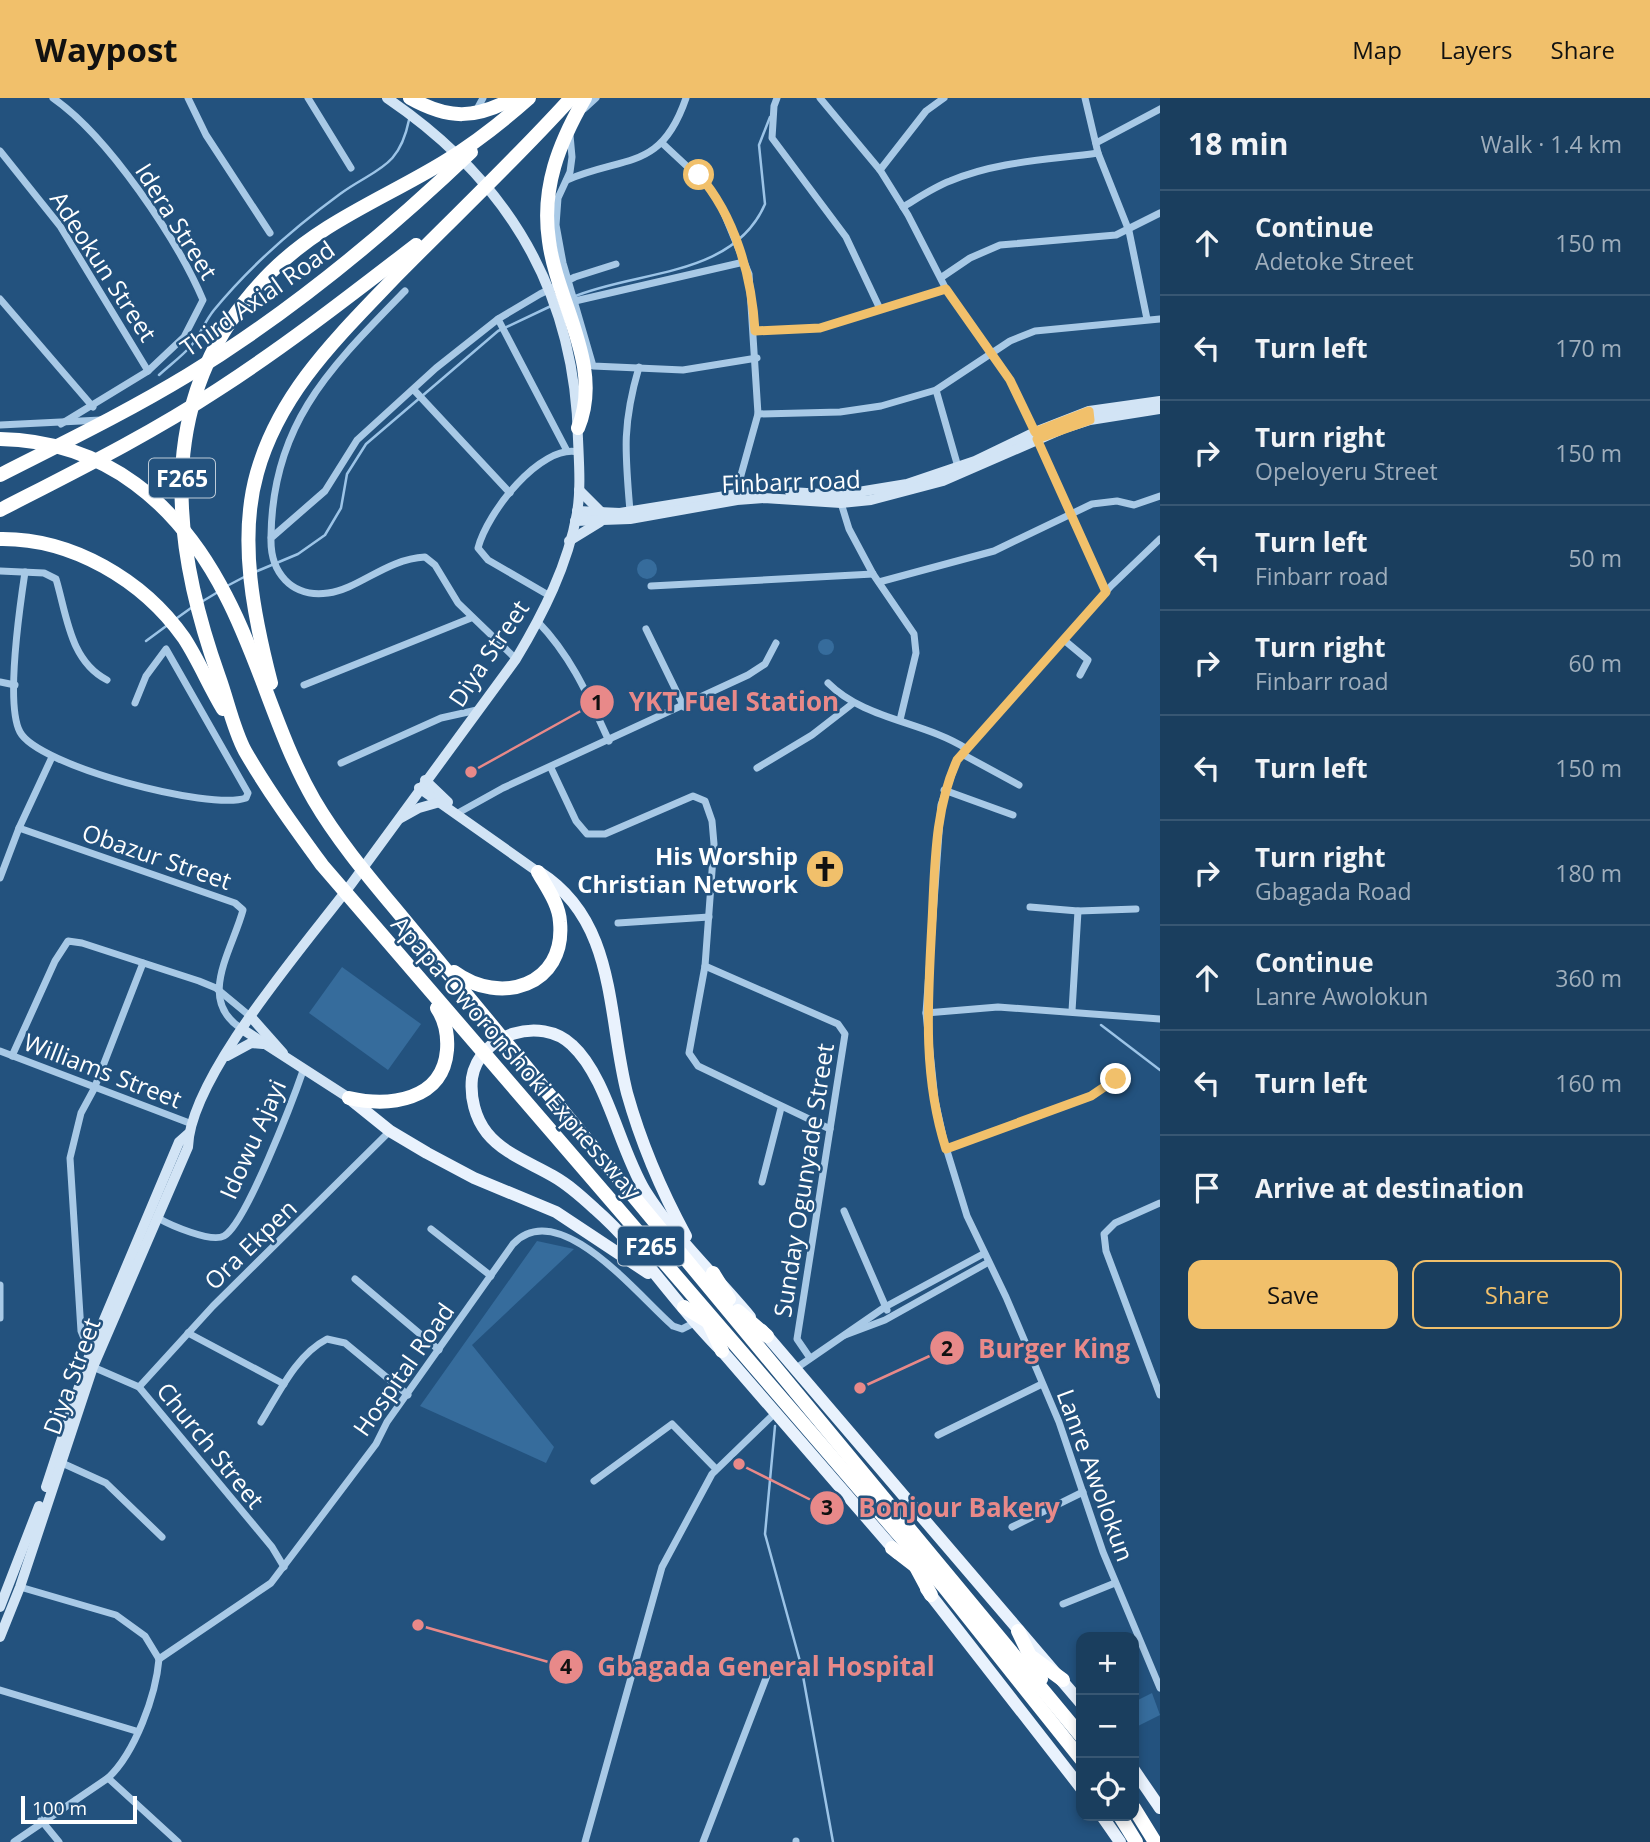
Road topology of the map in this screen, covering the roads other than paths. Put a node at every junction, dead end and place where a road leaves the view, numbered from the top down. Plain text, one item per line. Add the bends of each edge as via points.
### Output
1 (54, 98) edge
2 (188, 98) edge
3 (308, 98) edge
4 (387, 98) edge
5 (410, 98) edge
6 (483, 98) edge
7 (514, 98) edge
8 (529, 98) edge
9 (570, 98) edge
10 (585, 98) edge
11 (596, 98) edge
12 (686, 98) edge
13 (777, 98) edge
14 (820, 98) edge
15 (944, 98) edge
16 (1085, 98) edge
17 (1160, 109) edge
18 (469, 115) junction
19 (509, 115) junction
20 (570, 125) junction
21 (662, 143) junction
22 (1096, 143) junction
23 (0, 151) edge
24 (1098, 153) junction
25 (351, 168) dead end
26 (880, 170) junction
27 (567, 180) junction
28 (903, 207) junction
29 (1160, 213) edge
30 (453, 216) junction
31 (1129, 231) junction
32 (270, 233) dead end
33 (744, 262) junction
34 (616, 264) dead end
35 (942, 277) junction
36 (946, 289) junction
37 (405, 291) dead end
38 (0, 299) edge
39 (575, 299) junction
40 (880, 309) junction
41 (1147, 319) junction
42 (1160, 319) edge
43 (501, 326) junction
44 (755, 331) junction
45 (991, 355) junction
46 (757, 358) junction
47 (639, 367) junction
48 (148, 371) junction
49 (936, 390) junction
50 (417, 393) junction
51 (1160, 401) edge
52 (582, 405) junction
53 (93, 407) junction
54 (1160, 409) edge
55 (758, 414) junction
56 (1090, 416) junction
57 (113, 418) junction
58 (61, 424) junction
59 (0, 425) edge
60 (578, 428) joint
61 (1036, 436) junction
62 (0, 439) edge
63 (566, 449) junction
64 (578, 452) junction
65 (958, 467) junction
66 (0, 475) edge
67 (579, 490) junction
68 (510, 493) junction
69 (736, 493) junction
70 (1160, 496) edge
71 (841, 503) junction
72 (0, 510) edge
73 (1071, 514) junction
74 (623, 515) junction
75 (576, 516) junction
76 (602, 517) junction
77 (271, 538) junction
78 (0, 539) edge
79 (1160, 539) edge
80 (569, 541) junction
81 (0, 571) edge
82 (25, 572) junction
83 (873, 574) junction
84 (878, 582) junction
85 (651, 586) dead end
86 (1106, 592) junction
87 (550, 596) junction
88 (471, 618) junction
89 (538, 622) junction
90 (646, 629) dead end
91 (1063, 640) junction
92 (776, 643) dead end
93 (516, 659) junction
94 (1080, 675) dead end
95 (107, 680) dead end
96 (0, 682) edge
97 (828, 683) dead end
98 (15, 685) junction
99 (304, 685) dead end
100 (135, 703) dead end
101 (852, 704) junction
102 (684, 707) junction
103 (477, 710) junction
104 (900, 720) junction
105 (234, 725) junction
106 (282, 728) junction
107 (610, 741) junction
108 (965, 751) junction
109 (52, 757) junction
110 (341, 763) dead end
111 (551, 768) junction
112 (757, 768) dead end
113 (422, 784) junction
114 (1019, 785) dead end
115 (944, 789) junction
116 (440, 802) junction
117 (456, 811) junction
118 (1013, 814) dead end
119 (398, 820) junction
120 (19, 828) junction
121 (538, 872) junction
122 (0, 878) edge
123 (1030, 907) dead end
124 (1136, 909) dead end
125 (1078, 911) junction
126 (709, 917) junction
127 (618, 923) dead end
128 (416, 934) junction
129 (400, 959) junction
130 (143, 962) junction
131 (705, 966) junction
132 (216, 988) junction
133 (1072, 1012) junction
134 (926, 1013) junction
135 (251, 1017) junction
136 (1160, 1019) edge
137 (242, 1029) junction
138 (263, 1044) junction
139 (0, 1051) edge
140 (12, 1056) junction
141 (284, 1056) junction
142 (222, 1060) junction
143 (304, 1067) junction
144 (1116, 1079) dead end
145 (94, 1088) junction
146 (349, 1098) junction
147 (781, 1108) junction
148 (190, 1129) junction
149 (830, 1129) junction
150 (390, 1131) junction
151 (946, 1149) junction
152 (762, 1182) dead end
153 (1160, 1203) edge
154 (844, 1211) dead end
155 (158, 1218) junction
156 (431, 1229) dead end
157 (693, 1249) junction
158 (983, 1254) junction
159 (987, 1263) junction
160 (491, 1276) junction
161 (355, 1279) dead end
162 (711, 1279) junction
163 (0, 1285) edge
164 (665, 1286) junction
165 (693, 1294) junction
166 (684, 1307) joint
167 (885, 1307) junction
168 (890, 1317) junction
169 (0, 1318) edge
170 (701, 1322) junction
171 (188, 1333) junction
172 (845, 1335) junction
173 (732, 1338) junction
174 (762, 1340) junction
175 (439, 1350) junction
176 (722, 1351) joint
177 (90, 1353) junction
178 (810, 1358) junction
179 (93, 1367) junction
180 (795, 1369) junction
181 (284, 1384) junction
182 (1042, 1384) junction
183 (139, 1387) junction
184 (408, 1395) junction
185 (1160, 1395) edge
186 (775, 1413) junction
187 (261, 1422) dead end
188 (938, 1435) dead end
189 (62, 1463) junction
190 (716, 1469) junction
191 (594, 1481) dead end
192 (1083, 1492) junction
193 (1012, 1527) dead end
194 (162, 1537) dead end
195 (897, 1543) junction
196 (284, 1567) junction
197 (917, 1568) junction
198 (1115, 1583) junction
199 (20, 1587) junction
200 (944, 1587) junction
201 (931, 1595) junction
202 (1063, 1605) dead end
203 (0, 1607) edge
204 (1018, 1631) junction
205 (0, 1637) edge
206 (1006, 1643) junction
207 (1033, 1658) junction
208 (159, 1659) junction
209 (1160, 1666) edge
210 (770, 1668) dead end
211 (1152, 1670) junction
212 (1063, 1680) junction
213 (1160, 1688) edge
214 (0, 1690) edge
215 (1047, 1693) junction
216 (1076, 1697) edge
217 (1076, 1730) edge
218 (136, 1731) junction
219 (1080, 1758) edge
220 (108, 1777) junction
221 (1139, 1777) edge
222 (1076, 1782) edge
223 (1160, 1808) edge
224 (1139, 1816) edge
225 (41, 1821) junction
226 (1105, 1821) edge
227 (1122, 1821) edge
228 (14, 1842) edge
229 (59, 1842) edge
230 (177, 1842) edge
231 (585, 1842) edge
232 (703, 1842) edge
233 (1120, 1842) edge
234 (1136, 1842) edge
235 (1155, 1842) edge

1 - 48 street, Idera Street via 113,157 192,273 203,300 184,337
2 - 32 street via 206,135
3 - 25 street
4 - 52 main road via 460,156 513,220 543,274 561,320
5 - 18 highway via 432,109
6 - 18 street
7 - 18 highway
8 - 19 highway, F265
9 - 30 highway, F265
10 - 20 highway
11 - 20 street
12 - 21 street
13 - 40 street via 772,138 846,237
14 - 26 street
15 - 26 street via 926,111
16 - 22 street
17 - 22 street
19 - 57 highway, Third Axial Road via 378,238 323,282 244,339
19 - 105 highway, F265 via 446,161 313,237 271,272 224,332 203,374 183,457 182,534 197,611
20 - 27 street via 572,157
20 - 52 highway via 552,170 547,206 549,240 577,337
21 - 27 street via 642,158
21 - 33 street via 707,185
22 - 24 street
23 - 48 street, Adeokun Street via 61,226
24 - 28 street via 1021,161 973,173 948,181
24 - 31 street
26 - 28 street
27 - 39 street via 556,208 563,263
28 - 35 street
29 - 31 street
30 - 72 highway via 312,326 217,391
30 - 106 highway, F265 via 306,373 265,448 251,506 249,560
31 - 35 street via 1000,245
31 - 41 street
33 - 39 street
33 - 44 street
34 - 43 street via 575,277
35 - 36 street
36 - 40 street
36 - 45 street
37 - 77 street via 342,355 302,412 281,461
38 - 53 street
39 - 47 street via 593,366
40 - 44 street via 820,328
41 - 42 street
41 - 45 street via 1035,331
43 - 50 street via 436,368
43 - 63 street
44 - 46 street
45 - 49 street
45 - 61 street via 1010,380
46 - 47 street via 683,370
46 - 55 street
47 - 74 street via 625,417
48 - 53 street
49 - 55 street via 862,410
49 - 65 street
50 - 68 street
50 - 77 street via 357,440 325,491
51 - 56 main road, Finbarr road
52 - 60 highway
53 - 58 street
54 - 56 main road, Finbarr road
55 - 69 street
56 - 61 main road, Finbarr road
57 - 58 street
57 - 66 highway, Third Axial Road
58 - 59 street
60 - 64 main road, Diya Street
61 - 65 main road, Finbarr road
61 - 71 main road, Finbarr road via 943,481
61 - 73 street
62 - 106 highway via 50,443 79,451 128,477 151,496 193,542 227,597
63 - 64 street
63 - 68 street via 553,454
64 - 67 main road, Diya Street
65 - 69 main road, Finbarr road via 860,493
67 - 75 main road, Diya Street
67 - 76 main road
68 - 87 street via 478,548 488,560
69 - 74 main road, Finbarr road
70 - 73 street via 1134,505 1117,501 1092,504
71 - 74 main road, Finbarr road via 764,498
71 - 83 street
73 - 84 street via 994,551
73 - 86 street
74 - 76 main road
75 - 76 main road
75 - 80 main road, Diya Street
76 - 80 main road
77 - 88 street via 277,572 302,591 330,593 404,559 425,557
78 - 105 highway via 35,542 78,554 142,592 182,636
79 - 86 street, Lanre Awolokun
80 - 87 main road, Diya Street
81 - 82 street
82 - 95 street via 56,579 84,664
82 - 98 street
83 - 84 street
83 - 85 street
84 - 104 street via 914,634 916,653
86 - 91 street, Lanre Awolokun
87 - 89 main road, Diya Street
88 - 93 street
88 - 99 street
89 - 93 main road, Diya Street
89 - 107 street via 572,664
90 - 102 street
91 - 94 street via 1088,660
91 - 108 street, Lanre Awolokun
92 - 102 street via 765,664
93 - 103 main road, Diya Street
96 - 98 street
97 - 101 street
98 - 109 street via 20,732
100 - 109 street via 146,676 166,649 248,793 246,798 143,789
101 - 104 street
101 - 112 street via 812,736
102 - 107 street
103 - 110 street via 441,718
103 - 113 main road, Diya Street
104 - 108 street via 938,733
105 - 129 highway, Apapa-Oworonshoki Expressway / F265 via 281,810
106 - 128 highway, Apapa-Oworonshoki Expressway / F265 via 313,799
107 - 111 street
108 - 114 street
108 - 115 street, Lanre Awolokun
109 - 120 street
111 - 117 street
111 - 126 street via 587,834 605,834 693,796 705,801 715,833
113 - 116 main road
113 - 117 main road
113 - 119 main road, Diya Street
115 - 118 street
115 - 134 street, Lanre Awolokun
116 - 117 main road
116 - 119 main road
117 - 121 main road
119 - 135 main road, Diya Street
120 - 122 street
120 - 132 street, Obazur Street via 235,903 243,910
121 - 128 highway via 557,906 561,930 556,954 536,979 501,990 476,986
121 - 157 main road via 583,916 596,943 607,970 627,1091 638,1128 652,1168
123 - 125 street
124 - 125 street
125 - 133 street
126 - 127 street
126 - 131 street
128 - 162 highway, Apapa-Oworonshoki Expressway / F265
129 - 146 highway via 441,1014 447,1057 434,1083 415,1096 391,1103
129 - 165 highway, Apapa-Oworonshoki Expressway / F265
130 - 132 street
130 - 140 street via 68,942
130 - 145 street
131 - 147 street via 688,1046 692,1060
131 - 149 street, Sunday Ogunyade Street via 842,1028 845,1034
132 - 135 street
132 - 137 street via 229,1021
133 - 134 street via 998,1007
133 - 136 street
134 - 151 street, Lanre Awolokun via 929,1062
135 - 137 main road, Diya Street
135 - 141 main road
137 - 138 main road
137 - 142 main road, Diya Street
138 - 141 main road
138 - 142 main road via 251,1043
139 - 140 street, Williams Street
140 - 145 street, Williams Street
141 - 143 main road
142 - 148 main road, Diya Street
143 - 146 main road
143 - 155 street, Idowu Ajayi via 247,1203 230,1230 210,1238
144 - 151 street via 1091,1096
145 - 148 street, Williams Street
145 - 177 street via 80,1113 70,1158 81,1331
146 - 150 main road
147 - 149 street
147 - 152 street
148 - 155 main road, Diya Street via 188,1147
148 - 177 main road, Diya Street via 179,1142
149 - 178 street, Sunday Ogunyade Street via 797,1339
150 - 164 main road via 474,1178 556,1212
150 - 171 street, Ora Ekpen
151 - 158 street, Lanre Awolokun
153 - 185 street via 1115,1223 1104,1234 1106,1251
154 - 167 street
155 - 179 main road, Diya Street
156 - 160 street
157 - 162 main road, Apapa-Oworonshoki Expressway
157 - 164 main road via 645,1190 588,1063 566,1039 539,1030 515,1033 492,1045 476,1066 472,1086 475,1110 488,1134 595,1208
158 - 159 street, Lanre Awolokun
158 - 167 street
159 - 168 street
159 - 182 street, Lanre Awolokun
160 - 170 street, Hospital Road via 520,1237 532,1231 552,1232 608,1263 673,1326 682,1329
160 - 175 street, Hospital Road
161 - 175 street
162 - 174 highway, Apapa-Oworonshoki Expressway / F265
162 - 174 highway
163 - 169 street
164 - 166 main road
165 - 170 highway
165 - 173 highway, Apapa-Oworonshoki Expressway / F265
166 - 170 highway
167 - 168 street
167 - 172 street
168 - 172 street
170 - 173 highway
170 - 176 highway
171 - 181 street
171 - 183 street, Ora Ekpen
172 - 178 street
173 - 195 highway, Apapa-Oworonshoki Expressway / F265
174 - 180 main road, Apapa-Oworonshoki Expressway
174 - 206 highway, Apapa-Oworonshoki Expressway / F265
175 - 184 street, Hospital Road
176 - 186 main road, Apapa-Oworonshoki Expressway
177 - 203 main road, Diya Street via 45,1491
178 - 180 street
179 - 183 street, Church Street
179 - 189 main road, Diya Street
180 - 204 main road, Apapa-Oworonshoki Expressway
181 - 184 street via 313,1346 337,1339
181 - 187 street
182 - 188 street
182 - 192 street, Lanre Awolokun
183 - 196 street, Church Street
184 - 196 street, Hospital Road
186 - 190 street
186 - 195 main road, Apapa-Oworonshoki Expressway
189 - 194 street via 106,1483
189 - 199 main road, Diya Street
190 - 191 street via 672,1423
190 - 231 street via 662,1567
192 - 193 street
192 - 198 street, Lanre Awolokun
195 - 197 highway
195 - 200 highway, Apapa-Oworonshoki Expressway / F265
195 - 201 main road, Apapa-Oworonshoki Expressway
196 - 208 street, Hospital Road via 256,1595
197 - 200 highway
197 - 201 highway
198 - 202 street
198 - 211 street, Lanre Awolokun
199 - 205 main road, Diya Street
199 - 208 street via 116,1615 145,1636
200 - 219 highway, Apapa-Oworonshoki Expressway / F265
201 - 222 main road, Apapa-Oworonshoki Expressway
204 - 207 highway
204 - 212 main road, Apapa-Oworonshoki Expressway
206 - 207 highway
206 - 215 highway, Apapa-Oworonshoki Expressway / F265
207 - 212 highway
207 - 215 highway
208 - 218 street via 158,1678
209 - 211 street
210 - 232 street
211 - 213 street, Lanre Awolokun
212 - 216 main road, Apapa-Oworonshoki Expressway
214 - 218 street
215 - 217 highway, Apapa-Oworonshoki Expressway / F265
218 - 220 street via 128,1753
220 - 225 street
220 - 230 street
221 - 223 main road
224 - 235 highway
225 - 228 street
225 - 229 street
226 - 233 main road
227 - 234 highway

